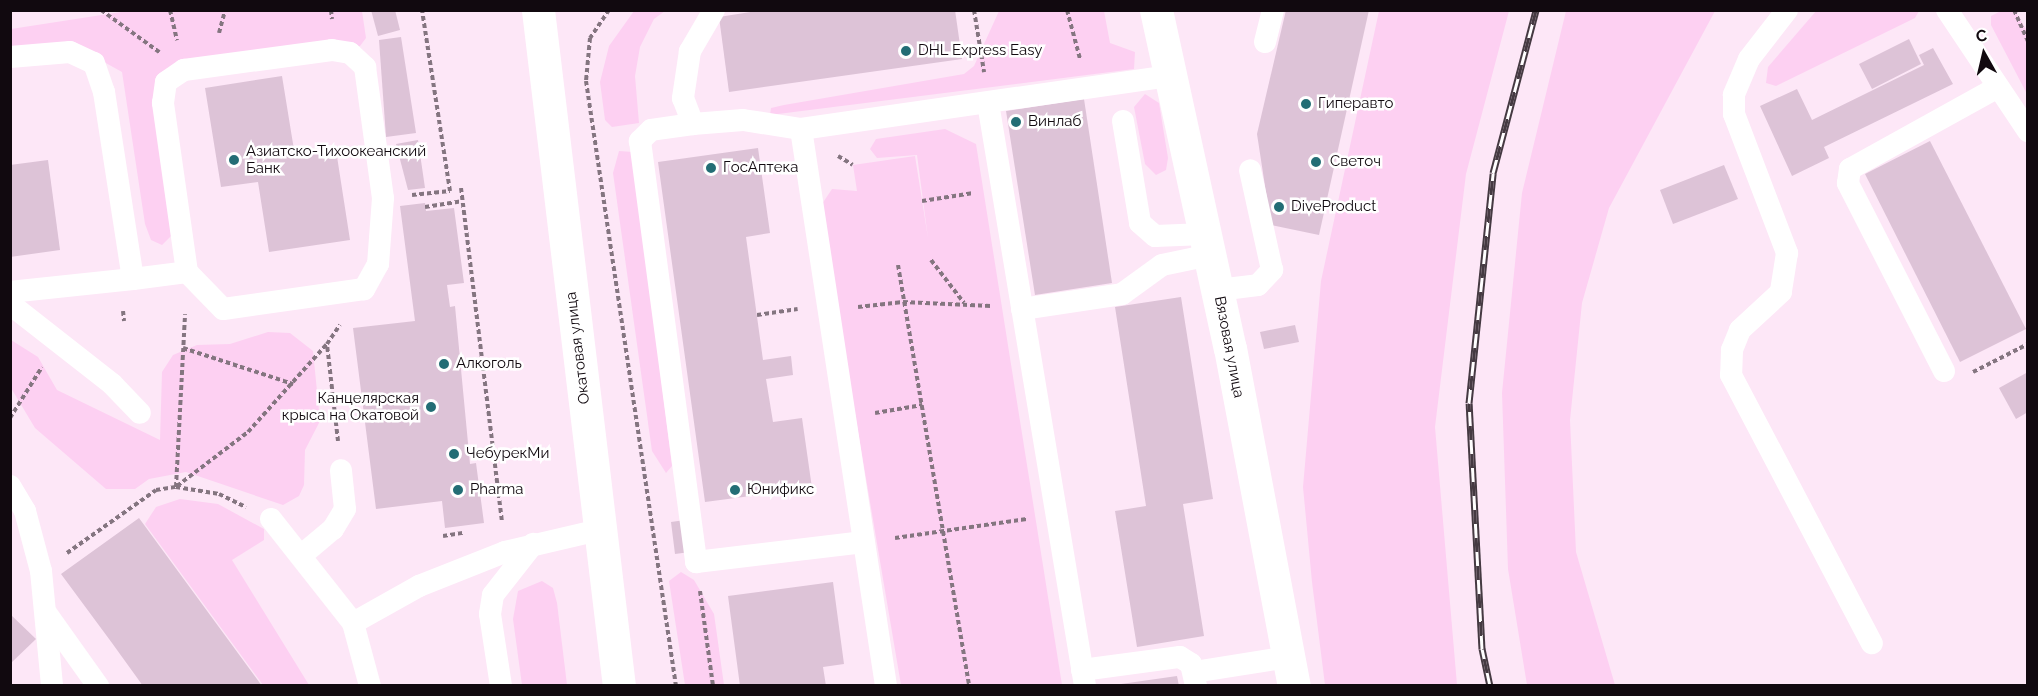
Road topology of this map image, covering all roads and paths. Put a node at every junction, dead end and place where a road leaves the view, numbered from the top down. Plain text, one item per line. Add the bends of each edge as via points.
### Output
1 (101, 10) edge
2 (422, 10) edge
3 (538, 10) edge
4 (609, 10) edge
5 (714, 10) edge
6 (974, 10) edge
7 (1067, 10) edge
8 (1156, 10) edge
9 (1273, 10) edge
10 (1787, 10) edge
11 (1947, 10) edge
12 (2014, 10) edge
13 (1265, 42) dead end
14 (2028, 42) edge
15 (10, 57) edge
16 (982, 61) dead end
17 (184, 70) junction
18 (1170, 76) junction
19 (1087, 88) junction
20 (1996, 88) junction
21 (988, 103) junction
22 (1123, 121) dead end
23 (693, 124) junction
24 (801, 129) junction
25 (2028, 131) edge
26 (1250, 170) dead end
27 (461, 188) dead end
28 (423, 193) dead end
29 (951, 196) dead end
30 (462, 201) junction
31 (922, 201) dead end
32 (425, 207) dead end
33 (1208, 244) junction
34 (931, 260) dead end
35 (898, 265) dead end
36 (187, 272) junction
37 (133, 279) junction
38 (364, 289) junction
39 (1218, 290) junction
40 (10, 292) edge
41 (903, 302) junction
42 (10, 304) edge
43 (872, 305) dead end
44 (806, 307) dead end
45 (1022, 309) junction
46 (757, 315) dead end
47 (58, 343) junction
48 (327, 344) junction
49 (2028, 344) edge
50 (183, 348) junction
51 (1944, 371) joint
52 (293, 384) junction
53 (922, 405) junction
54 (881, 412) dead end
55 (140, 413) dead end
56 (10, 418) edge
57 (341, 470) joint
58 (10, 486) edge
59 (176, 487) junction
60 (25, 511) junction
61 (270, 519) joint
62 (1009, 522) dead end
63 (599, 530) junction
64 (10, 531) edge
65 (944, 531) junction
66 (873, 541) junction
67 (534, 542) junction
68 (505, 552) junction
69 (303, 554) junction
70 (696, 562) junction
71 (40, 571) junction
72 (44, 609) junction
73 (353, 623) junction
74 (1872, 643) dead end
75 (1291, 671) edge
76 (1083, 678) edge
77 (1195, 679) edge
78 (52, 686) edge
79 (98, 686) edge
80 (370, 686) edge
81 (501, 686) edge
82 (619, 686) edge
83 (676, 686) edge
84 (713, 686) edge
85 (886, 686) edge
86 (969, 686) edge

1 - 17 path
2 - 28 path via 450,191
3 - 63 main road, Окатовая улица
4 - 83 path via 590,38 586,81
5 - 23 lane via 690,51 683,98
6 - 16 path
7 - 19 path
8 - 18 main road, Вязовая улица
9 - 13 lane
10 - 74 lane via 1749,59 1734,95 1734,114 1787,253 1780,292 1740,330 1732,350 1731,375
11 - 20 lane
12 - 14 path
15 - 37 lane via 70,52 94,63 104,92
17 - 36 lane via 166,82 163,103
17 - 38 lane via 332,50 350,53 365,66 385,230 378,264
18 - 19 lane
18 - 33 main road, Вязовая улица
19 - 21 lane
20 - 25 lane
20 - 51 lane via 1850,169 1848,183
21 - 24 lane
21 - 45 lane
22 - 33 lane via 1140,223 1155,236
23 - 24 lane via 743,120
23 - 70 lane via 651,130 640,141
24 - 66 lane
26 - 39 lane via 1272,270 1258,285
27 - 30 path
29 - 31 path
30 - 32 path
30 - 68 path
33 - 39 main road, Вязовая улица
33 - 45 lane via 1162,265 1122,294
34 - 41 path via 964,303
35 - 41 path
36 - 37 lane
36 - 38 lane via 223,309
36 - 50 path
37 - 40 lane
38 - 48 path
39 - 75 main road, Вязовая улица
41 - 43 path
41 - 53 path
42 - 47 lane
44 - 46 path
45 - 76 lane
47 - 55 lane
47 - 56 path
48 - 52 path
48 - 57 path
49 - 51 path via 1967,375
50 - 52 path
50 - 59 path
52 - 59 path via 248,432
53 - 54 path
53 - 65 path
57 - 69 lane via 345,509 333,529
58 - 60 lane
59 - 61 path via 219,494
59 - 71 path via 156,490
60 - 64 lane
60 - 71 lane
61 - 69 lane
62 - 65 path
63 - 67 lane
63 - 82 main road, Окатовая улица
65 - 66 path
65 - 86 path
66 - 70 lane
66 - 85 lane
67 - 68 lane
67 - 81 lane via 493,595 490,614
68 - 73 lane via 419,586
69 - 73 lane
70 - 84 path
71 - 72 lane
72 - 78 lane
72 - 79 lane
73 - 80 lane
75 - 77 lane
76 - 77 lane via 1171,656 1186,660

